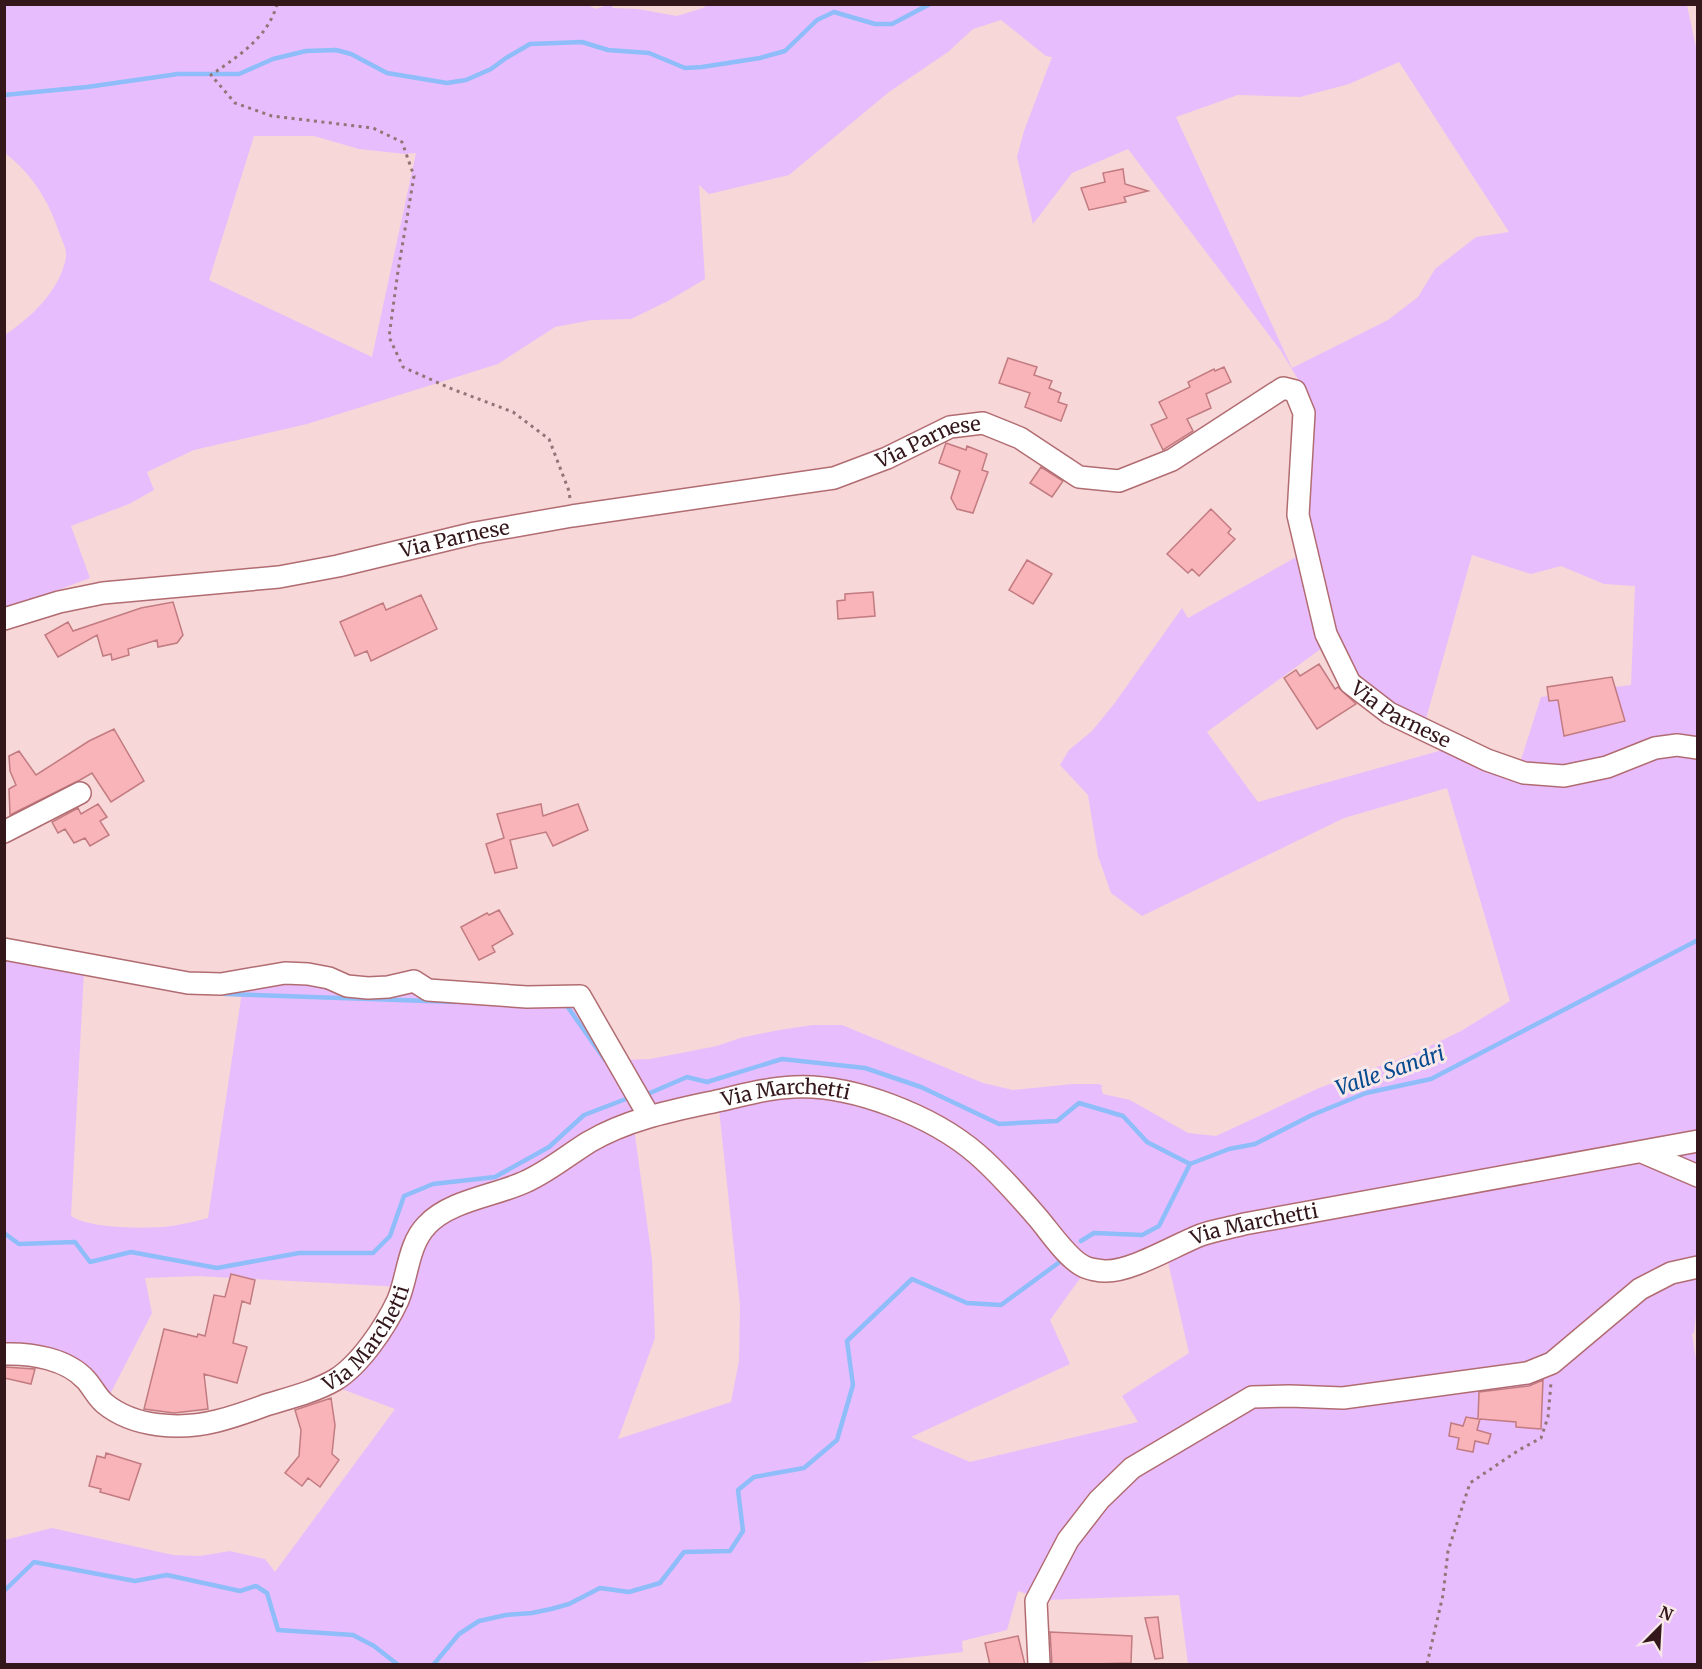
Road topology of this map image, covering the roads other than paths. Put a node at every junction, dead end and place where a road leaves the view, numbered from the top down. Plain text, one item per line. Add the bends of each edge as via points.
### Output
1 (4, 619) edge
2 (1698, 748) edge
3 (80, 793) dead end
4 (4, 832) edge
5 (4, 949) edge
6 (640, 1100) junction
7 (1698, 1141) edge
8 (1642, 1152) junction
9 (1698, 1176) edge
10 (1698, 1266) edge
11 (4, 1354) edge
12 (1039, 1665) edge

1 - 2 street, Via Parnese via 103,593 279,577 475,533 834,478 887,458 950,427 983,423 1020,438 1079,477 1119,481 1172,460 1283,388 1295,391 1304,413 1298,515 1326,634 1350,683 1389,713 1487,760 1524,773 1564,777 1607,767 1655,748
3 - 4 street
5 - 6 street via 188,983 221,984 285,973 308,974 368,988 414,981 428,990 527,997 580,996
6 - 8 street, Via Marchetti via 821,1087 879,1101 927,1122 970,1149 1021,1197 1065,1250 1083,1266 1105,1271 1125,1268 1205,1233 1244,1224
6 - 11 street, Via Marchetti via 591,1141 528,1180 446,1210 427,1224 418,1236 399,1298 384,1326 339,1377 318,1389 218,1421 164,1425 119,1413 101,1401 84,1378 68,1367 29,1354
7 - 8 street, Via Marchetti
8 - 9 street
10 - 12 street via 1671,1273 1640,1289 1552,1363 1527,1373 1343,1398 1252,1397 1132,1468 1099,1500 1068,1540 1036,1601

